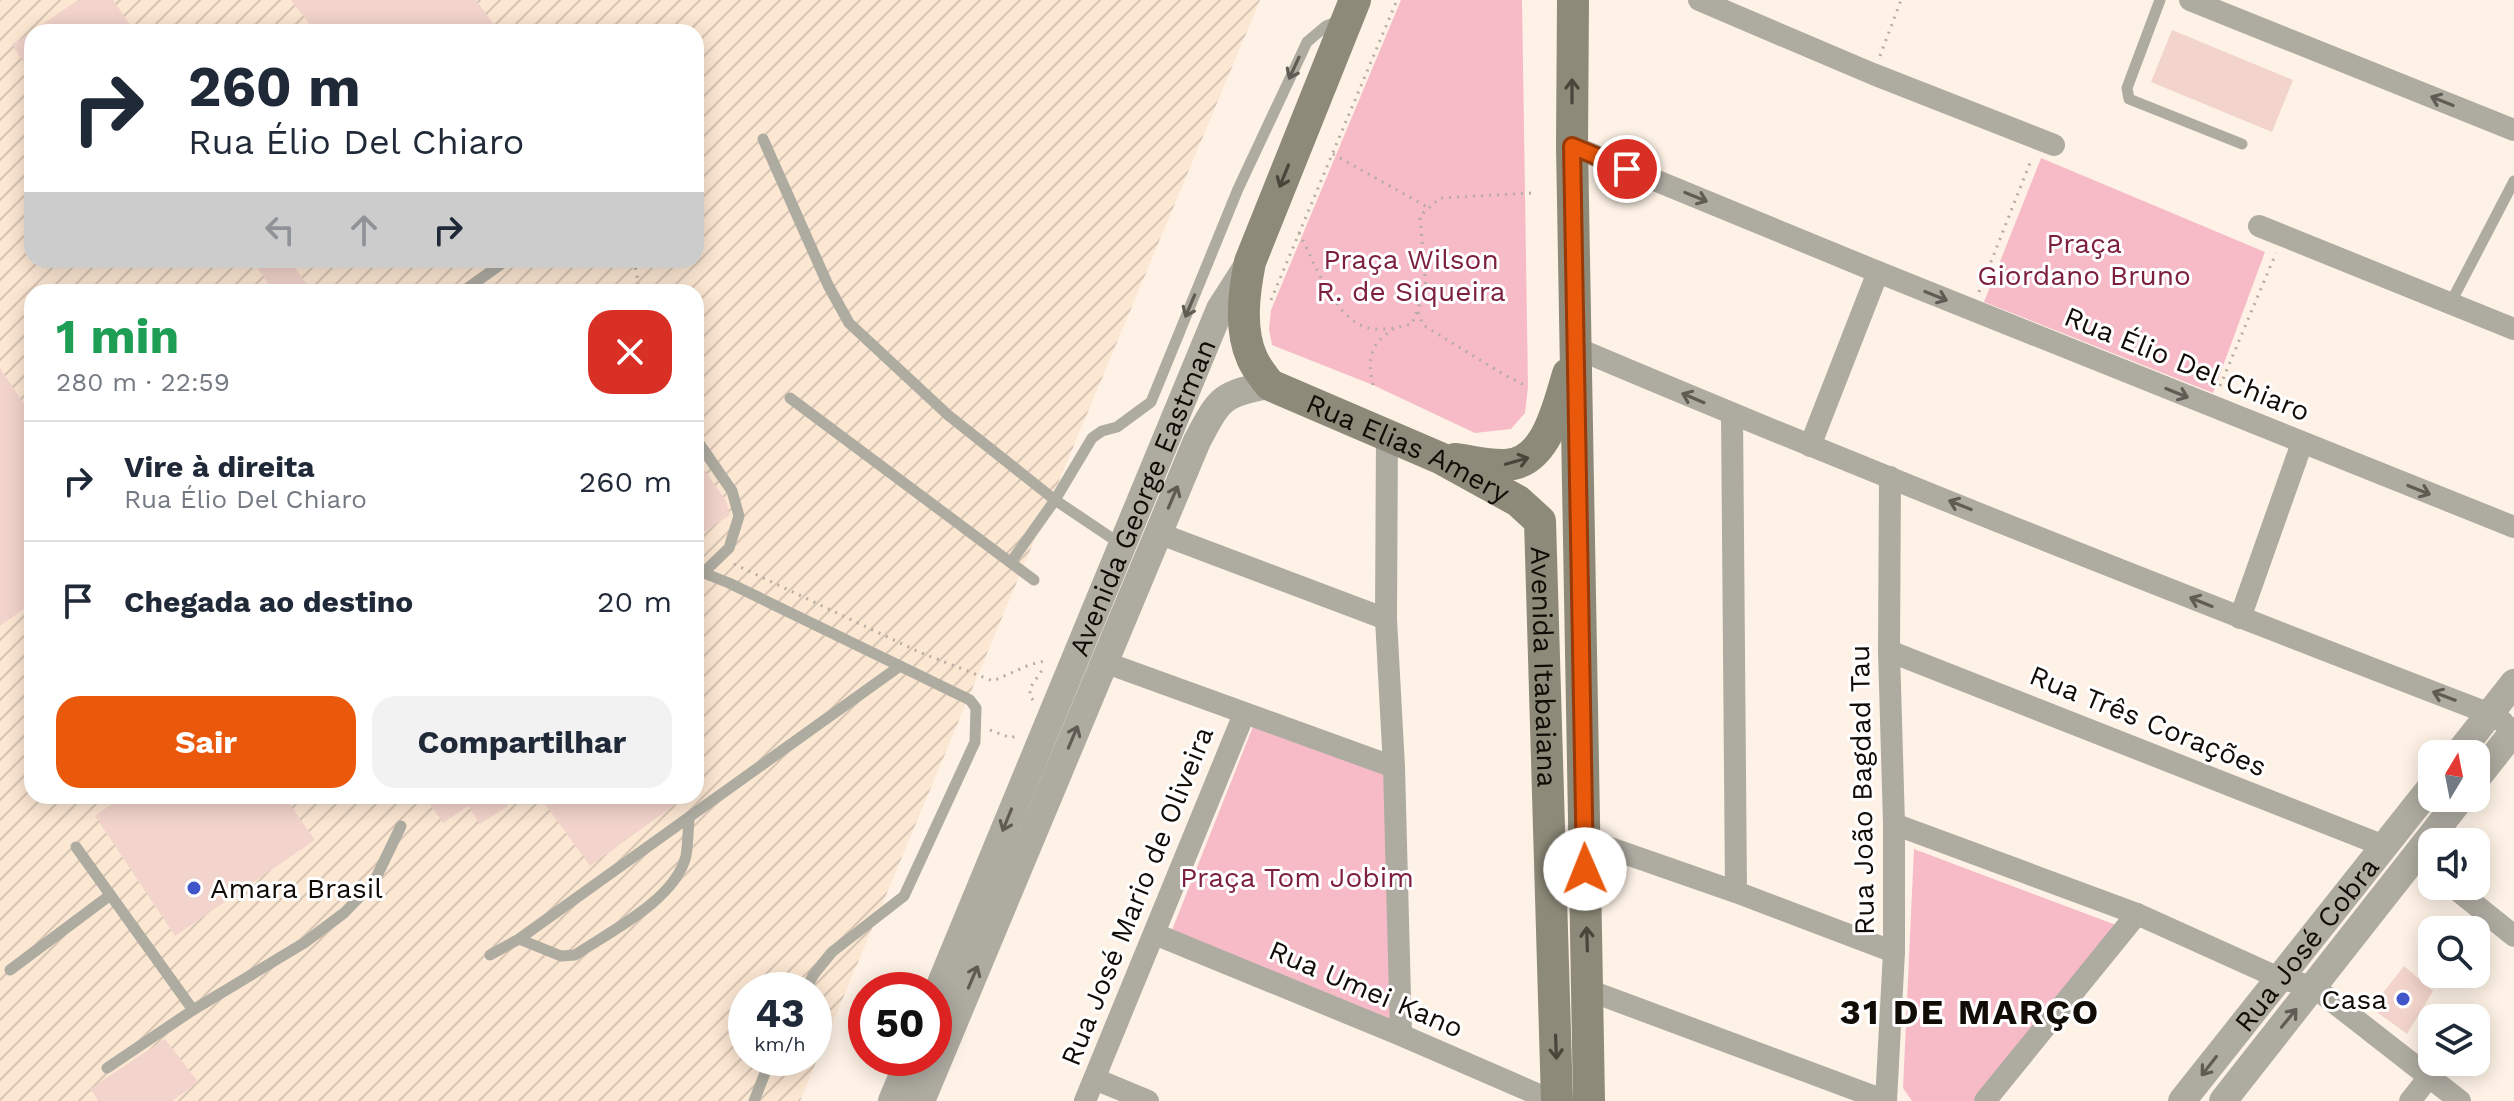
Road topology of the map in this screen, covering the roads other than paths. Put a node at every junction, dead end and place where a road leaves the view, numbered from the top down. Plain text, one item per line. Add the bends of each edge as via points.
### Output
1 (1699, 0) edge
2 (2160, 0) edge
3 (2190, 0) edge
4 (2227, 7) edge
5 (1351, 8) edge
6 (1572, 15) edge
7 (2514, 130) edge
8 (763, 139) dead end
9 (2047, 142) road end
10 (2242, 144) dead end
11 (1572, 146) junction
12 (2514, 181) edge
13 (2259, 226) dead end
14 (1250, 262) junction
15 (496, 268) edge
16 (1878, 272) junction
17 (473, 284) edge
18 (2450, 304) junction
19 (2514, 329) edge
20 (1576, 348) junction
21 (1270, 385) junction
22 (790, 398) dead end
23 (1732, 414) junction
24 (1387, 435) junction
25 (2302, 443) junction
26 (1810, 446) junction
27 (704, 451) edge
28 (1440, 458) junction
29 (1890, 477) junction
30 (1055, 500) junction
31 (1540, 521) joint
32 (2514, 527) edge
33 (1158, 533) junction
34 (1122, 545) junction
35 (1011, 562) junction
36 (704, 568) edge
37 (704, 573) edge
38 (1034, 580) dead end
39 (2240, 618) junction
40 (1386, 619) junction
41 (1889, 651) junction
42 (1104, 662) junction
43 (900, 666) junction
44 (2514, 683) edge
45 (1244, 714) junction
46 (2490, 714) junction
47 (2514, 730) edge
48 (2469, 740) edge
49 (2490, 761) edge
50 (1394, 767) junction
51 (2418, 804) edge
52 (689, 819) junction
53 (1894, 824) junction
54 (401, 826) dead end
55 (1584, 839) junction
56 (2384, 846) junction
57 (76, 847) dead end
58 (2418, 871) edge
59 (1736, 892) junction
60 (109, 896) junction
61 (2469, 900) edge
62 (2137, 914) junction
63 (1155, 934) junction
64 (2514, 936) edge
65 (519, 939) junction
66 (1894, 952) junction
67 (490, 955) dead end
68 (10, 970) dead end
69 (816, 972) edge
70 (946, 972) edge
71 (2279, 978) junction
72 (2314, 987) junction
73 (1588, 990) junction
74 (193, 1010) junction
75 (1401, 1035) junction
76 (107, 1068) dead end
77 (764, 1076) edge
78 (902, 1076) edge
79 (2429, 1077) junction
80 (1095, 1079) junction
81 (754, 1101) edge
82 (892, 1101) edge
83 (921, 1101) edge
84 (1085, 1101) edge
85 (1148, 1101) edge
86 (1555, 1101) edge
87 (1589, 1101) edge
88 (1886, 1101) edge
89 (1985, 1101) edge
90 (2182, 1101) edge
91 (2223, 1101) edge
92 (2410, 1101) edge
93 (2460, 1101) edge

1 - 9 street
2 - 10 lane via 2127,88 2129,99
3 - 4 street
7 -> 4 street
5 -> 14 main road, Avenida George Eastman
5 -> 30 lane via 1307,42 1238,189 1151,402 1092,438
11 -> 6 main road, Avenida Itabaiana
8 - 30 lane via 849,323 948,415
11 -> 16 street, Rua Élio Del Chiaro
11 - 20 main road, Avenida Itabaiana
12 - 18 lane
13 - 18 street
14 - 21 main road via 1244,293 1246,341
14 - 34 street, Avenida George Eastman via 1220,309
15 - 17 lane
16 -> 25 street, Rua Élio Del Chiaro
16 - 26 street
18 - 19 street
23 -> 20 street
28 -> 20 main road via 1506,465 1527,460 1542,443
20 - 55 main road, Avenida Itabaiana
21 - 24 main road, Rua Elias Amery
33 -> 21 street, Avenida George Eastman via 1218,403 1243,390
22 - 35 lane
23 - 26 street
23 - 59 street
24 - 28 main road, Rua Elias Amery
24 - 40 street
25 -> 32 street, Rua Élio Del Chiaro
25 - 39 street
26 - 29 street
27 - 36 lane via 732,491 739,516 729,548
28 - 31 main road, Rua Elias Amery via 1518,501
39 -> 29 street
29 - 41 street, Rua João Bagdad Tau
30 - 34 lane
30 - 35 lane
31 -> 86 main road, Avenida Itabaiana
33 - 40 street
33 - 42 street, Avenida George Eastman
34 -> 70 street, Avenida George Eastman
35 - 38 lane
37 - 43 lane
46 -> 39 street
40 - 50 street
41 - 53 street, Rua João Bagdad Tau
41 - 56 street, Rua Três Corações
42 - 45 street
83 -> 42 street, Avenida George Eastman
43 - 52 lane
43 - 69 lane via 970,700 976,708 975,742 904,896 832,952
44 - 46 street
45 - 50 street
45 - 63 street, Rua José Mario de Oliveira
46 - 47 street
46 - 48 street
47 - 49 street
50 - 75 street
51 - 56 street, Rua José Cobra
52 - 65 lane
52 - 65 lane via 686,857 675,881 654,902 575,955 561,956
53 - 62 street
53 - 66 street, Rua João Bagdad Tau
54 - 74 lane via 374,882 344,913
55 - 59 street
73 -> 55 main road, Avenida Itabaiana
56 - 71 street, Rua José Cobra
57 - 60 lane
58 - 72 street, Rua José Cobra
59 - 66 street
60 - 68 lane
60 - 74 lane
61 - 64 street
62 - 71 street
62 - 89 street
63 - 75 street, Rua Umei Kano
63 - 80 street, Rua José Mario de Oliveira
65 - 67 lane
66 - 88 street, Rua João Bagdad Tau
71 - 72 street
71 -> 90 street, Rua José Cobra
72 - 79 street
91 -> 72 street, Rua José Cobra
73 - 87 main road, Avenida Itabaiana
73 - 88 street
74 - 76 lane
75 - 86 street, Rua Umei Kano
77 - 81 lane
78 - 82 street
79 - 92 street
79 - 93 street
80 - 84 street, Rua José Mario de Oliveira
80 - 85 street

